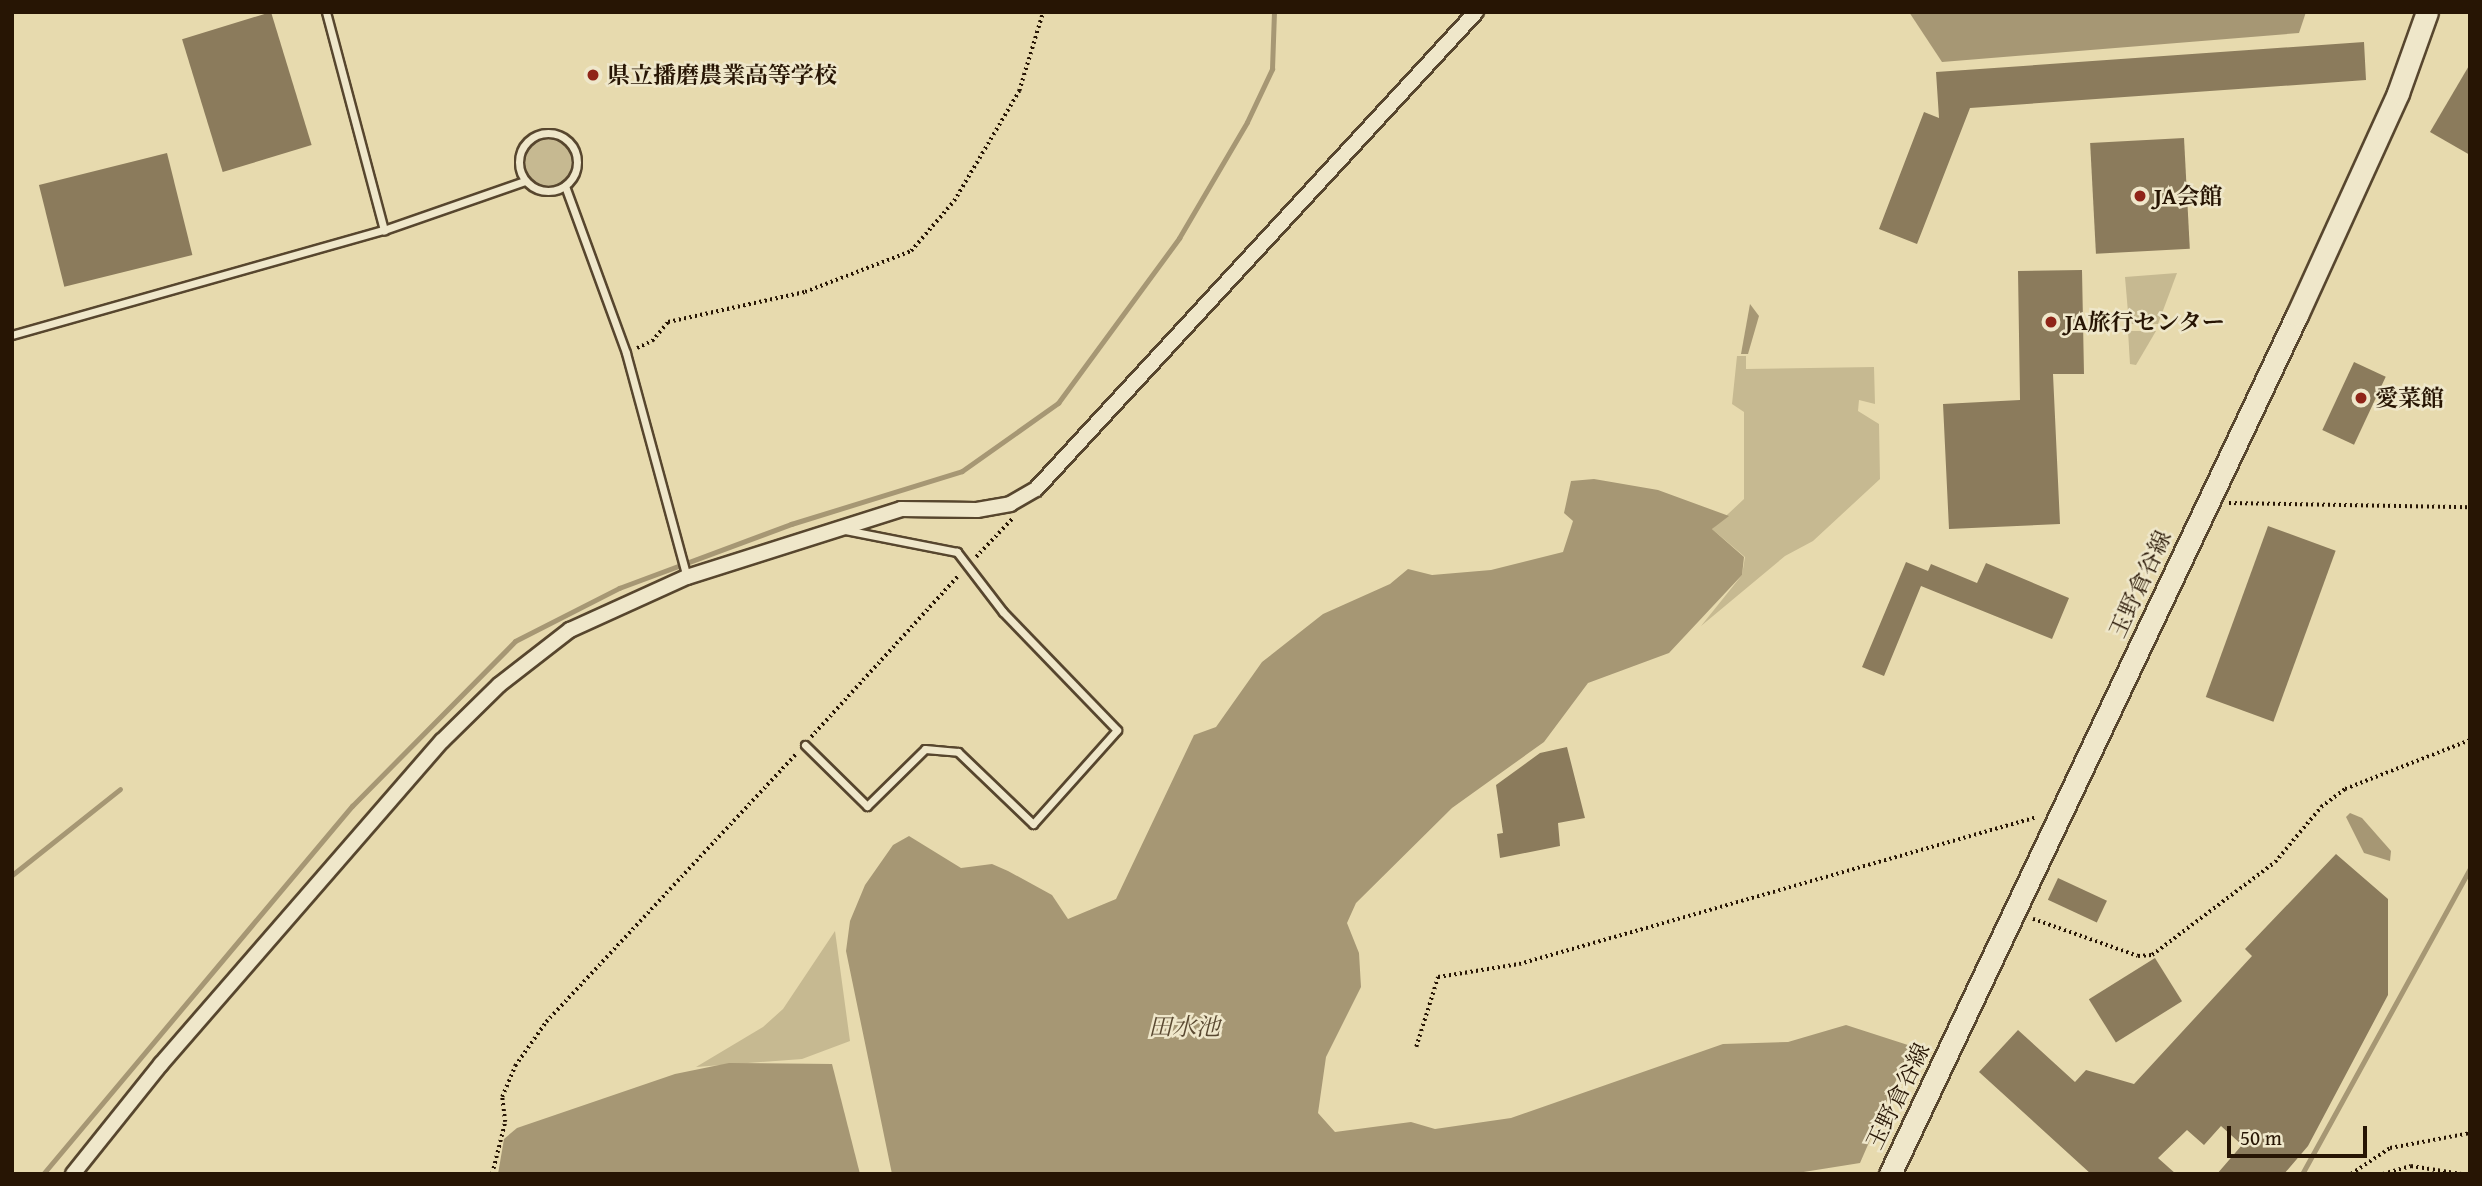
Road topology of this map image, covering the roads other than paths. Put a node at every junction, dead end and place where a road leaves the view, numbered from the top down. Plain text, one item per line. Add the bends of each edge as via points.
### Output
1 (326, 12) edge
2 (1476, 12) edge
3 (2427, 12) edge
4 (526, 181) junction
5 (565, 186) junction
6 (384, 230) junction
7 (12, 335) edge
8 (831, 528) junction
9 (687, 577) junction
10 (805, 745) road end
11 (73, 1174) edge
12 (1890, 1174) edge

1 - 6 lane
2 - 8 street via 1181,337 1036,489 977,510 901,509
3 - 12 main road, 玉野倉谷線 via 2398,93
4 - 5 lane via 544,191
4 - 5 lane via 519,160 524,146 541,134 556,134 573,147 578,161
4 - 6 lane
5 - 9 lane via 626,353
6 - 7 lane
8 - 9 street
8 - 10 lane via 957,552 1003,612 1118,730 1033,824 958,752 925,749 867,806
9 - 11 street via 570,630 499,685 388,804

